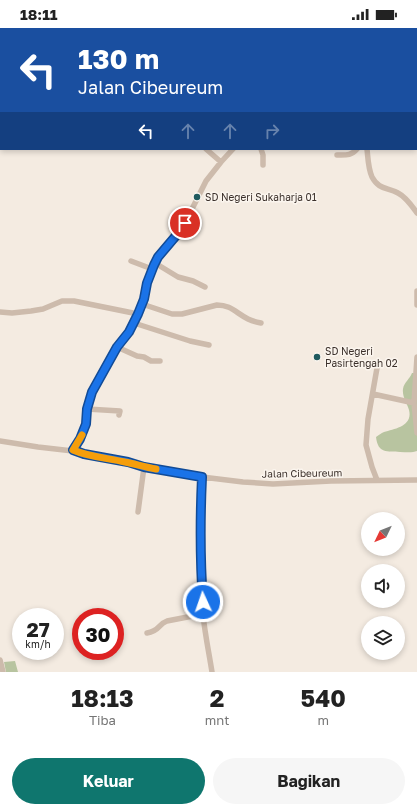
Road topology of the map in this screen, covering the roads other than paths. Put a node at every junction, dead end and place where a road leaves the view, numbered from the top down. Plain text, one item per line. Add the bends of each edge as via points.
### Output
1 (207, 150) edge
2 (232, 150) edge
3 (262, 150) edge
4 (356, 150) edge
5 (367, 150) edge
6 (337, 155) dead end
7 (221, 162) junction
8 (263, 165) dead end
9 (417, 214) edge
10 (131, 261) dead end
11 (155, 263) junction
12 (152, 269) junction
13 (205, 287) dead end
14 (417, 291) edge
15 (142, 304) junction
16 (417, 305) edge
17 (0, 312) edge
18 (138, 314) junction
19 (134, 323) junction
20 (261, 323) dead end
21 (209, 346) dead end
22 (117, 347) junction
23 (417, 357) edge
24 (160, 361) dead end
25 (377, 368) dead end
26 (373, 394) junction
27 (414, 403) junction
28 (87, 409) junction
29 (119, 415) dead end
30 (417, 433) edge
31 (0, 441) edge
32 (73, 450) junction
33 (144, 467) junction
34 (202, 477) junction
35 (377, 480) junction
36 (417, 480) edge
37 (138, 512) dead end
38 (204, 614) junction
39 (147, 633) dead end
40 (0, 660) edge
41 (3, 672) edge
42 (212, 672) edge

1 - 7 street
2 - 7 street
3 - 8 street
4 - 6 street via 348,155
5 - 9 street via 371,174 375,181 381,187 398,193 410,203
7 - 11 street via 206,181 180,231
10 - 12 street
11 - 12 street
11 - 13 street via 178,277
12 - 15 street
14 - 16 street
15 - 18 street
15 - 20 street via 172,314 222,305
17 - 18 street via 31,312 62,301 74,301
18 - 19 street
19 - 21 street
19 - 22 street
22 - 24 street via 151,361
22 - 28 street via 92,392
23 - 27 street
25 - 26 street
26 - 27 street
26 - 35 street via 366,445
27 - 30 street
28 - 29 street via 120,411
28 - 32 street via 83,433
31 - 32 street, Jalan Cibeureum
32 - 33 street, Jalan Cibeureum
33 - 34 street, Jalan Cibeureum
33 - 37 street
34 - 35 street, Jalan Cibeureum via 273,484
34 - 38 street via 200,527
35 - 36 street, Jalan Cibeureum
38 - 39 street via 164,622 153,632
38 - 42 street
40 - 41 street

